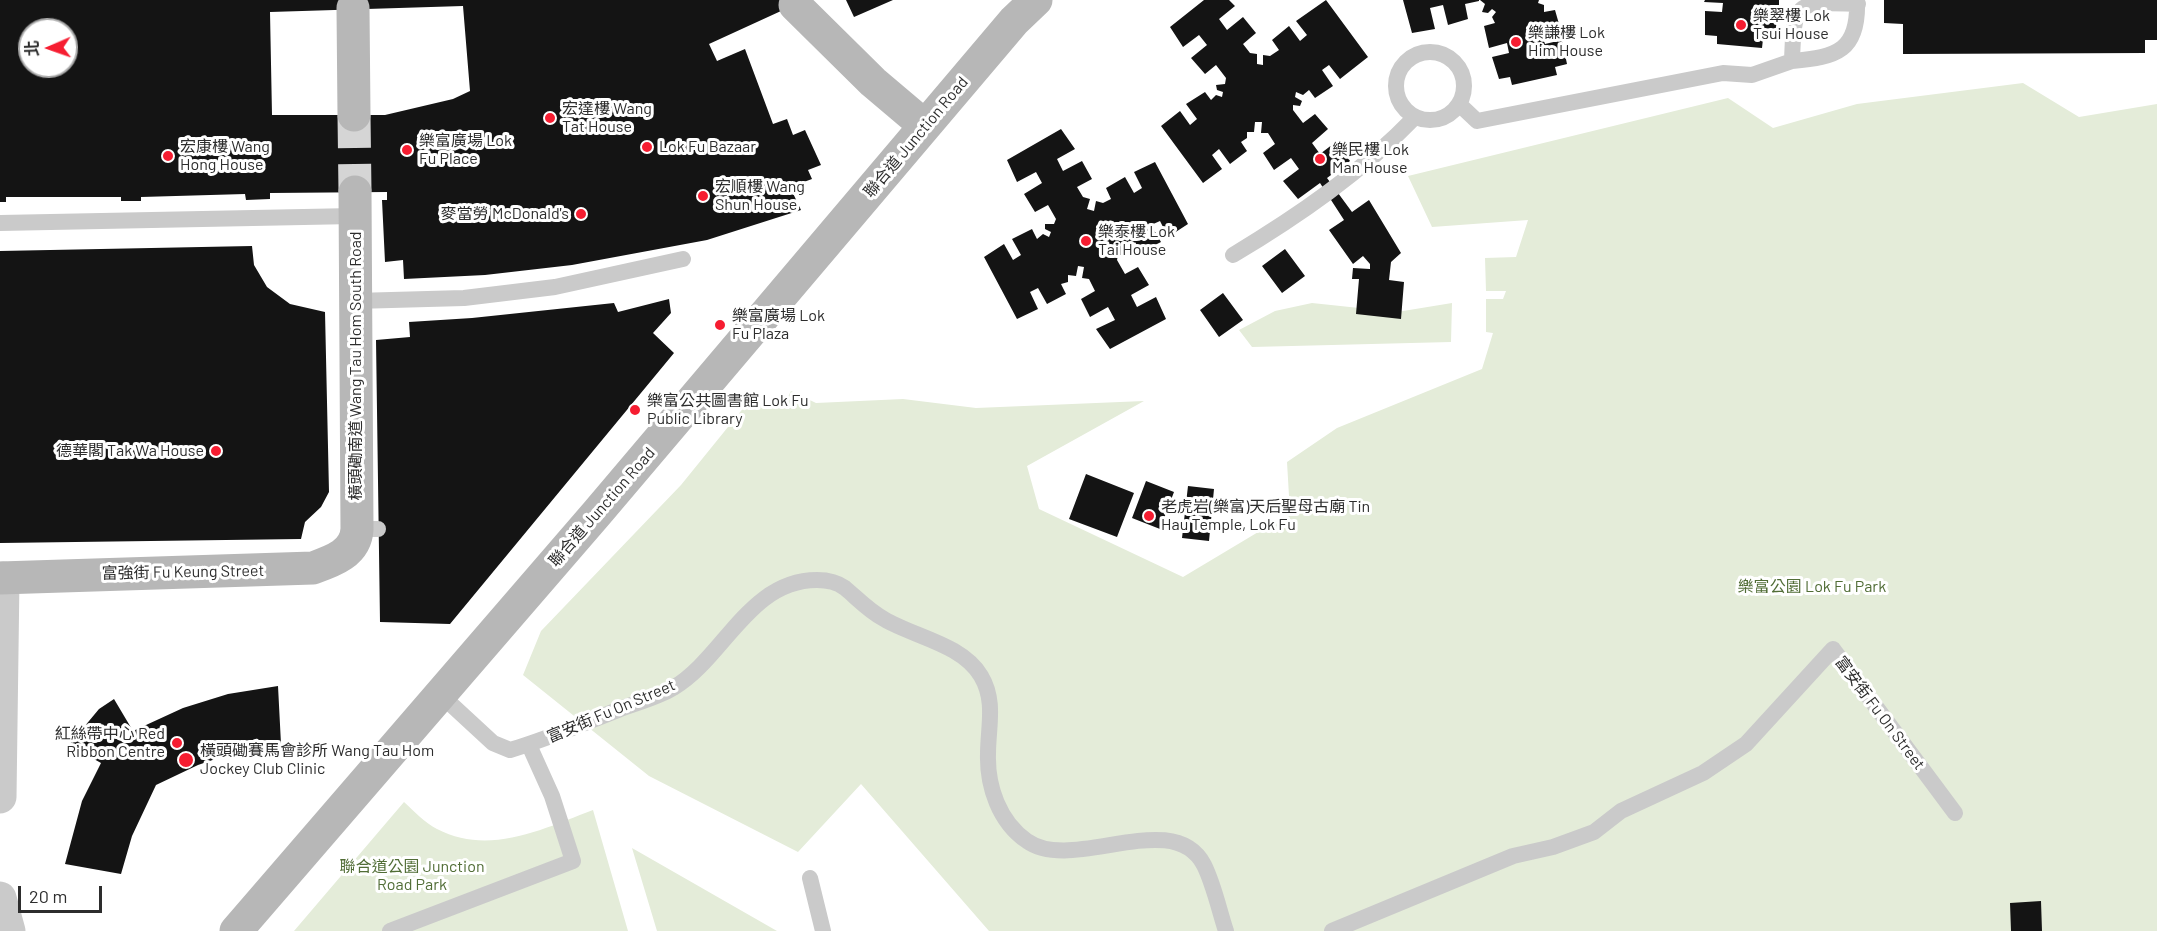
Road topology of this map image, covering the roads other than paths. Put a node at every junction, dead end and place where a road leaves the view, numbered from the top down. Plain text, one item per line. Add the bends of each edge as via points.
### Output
1 (1036, 0) edge
2 (1858, 2) edge
3 (795, 5) dead end
4 (353, 8) dead end
5 (1792, 61) junction
6 (1459, 104) junction
7 (354, 115) tunnel mouth
8 (1415, 117) junction
9 (925, 126) junction
10 (355, 204) joint
11 (0, 223) edge
12 (1233, 255) dead end
13 (682, 259) dead end
14 (355, 301) junction
15 (364, 532) joint
16 (1, 578) edge
17 (441, 695) junction
18 (529, 744) junction
19 (0, 797) edge
20 (1955, 813) dead end
21 (810, 878) dead end
22 (0, 898) edge
23 (9, 931) edge
24 (236, 931) edge
25 (390, 931) edge
26 (823, 931) edge
27 (1226, 931) edge
28 (1332, 931) edge

1 - 9 main road, 聯合道 Junction Road
2 - 5 lane via 1853,37 1843,50 1819,59
2 - 5 lane via 1811,3 1802,7 1793,19
3 - 9 main road via 873,82
4 - 7 main road
5 - 6 lane via 1752,75 1723,73 1477,121
6 - 8 lane via 1444,118 1434,121
6 - 8 lane via 1463,93 1460,70 1443,54 1420,53 1402,67 1395,89 1405,110
8 - 12 lane via 1389,144 1310,208
9 - 17 main road, 聯合道 Junction Road
10 - 11 lane
10 - 14 main road, 橫頭磡南道 Wang Tau Hom South Road
13 - 14 lane via 555,287 464,298
14 - 15 main road, 橫頭磡南道 Wang Tau Hom South Road
15 - 16 main road, 富強街 Fu Keung Street via 346,553 313,568
16 - 19 street
17 - 18 lane, 富安街 Fu On Street via 493,743 510,750
17 - 24 main road, 聯合道 Junction Road
18 - 25 lane via 552,796 573,861
18 - 27 lane, 富安街 Fu On Street via 672,688 764,600 800,582 832,582 886,621 964,658 981,675 991,706 987,754 990,782 1003,816 1017,834 1050,851 1137,841 1181,844 1204,865
20 - 28 lane, 富安街 Fu On Street via 1833,649 1746,744 1703,773 1621,811 1594,832 1513,856
21 - 26 lane
22 - 23 street

